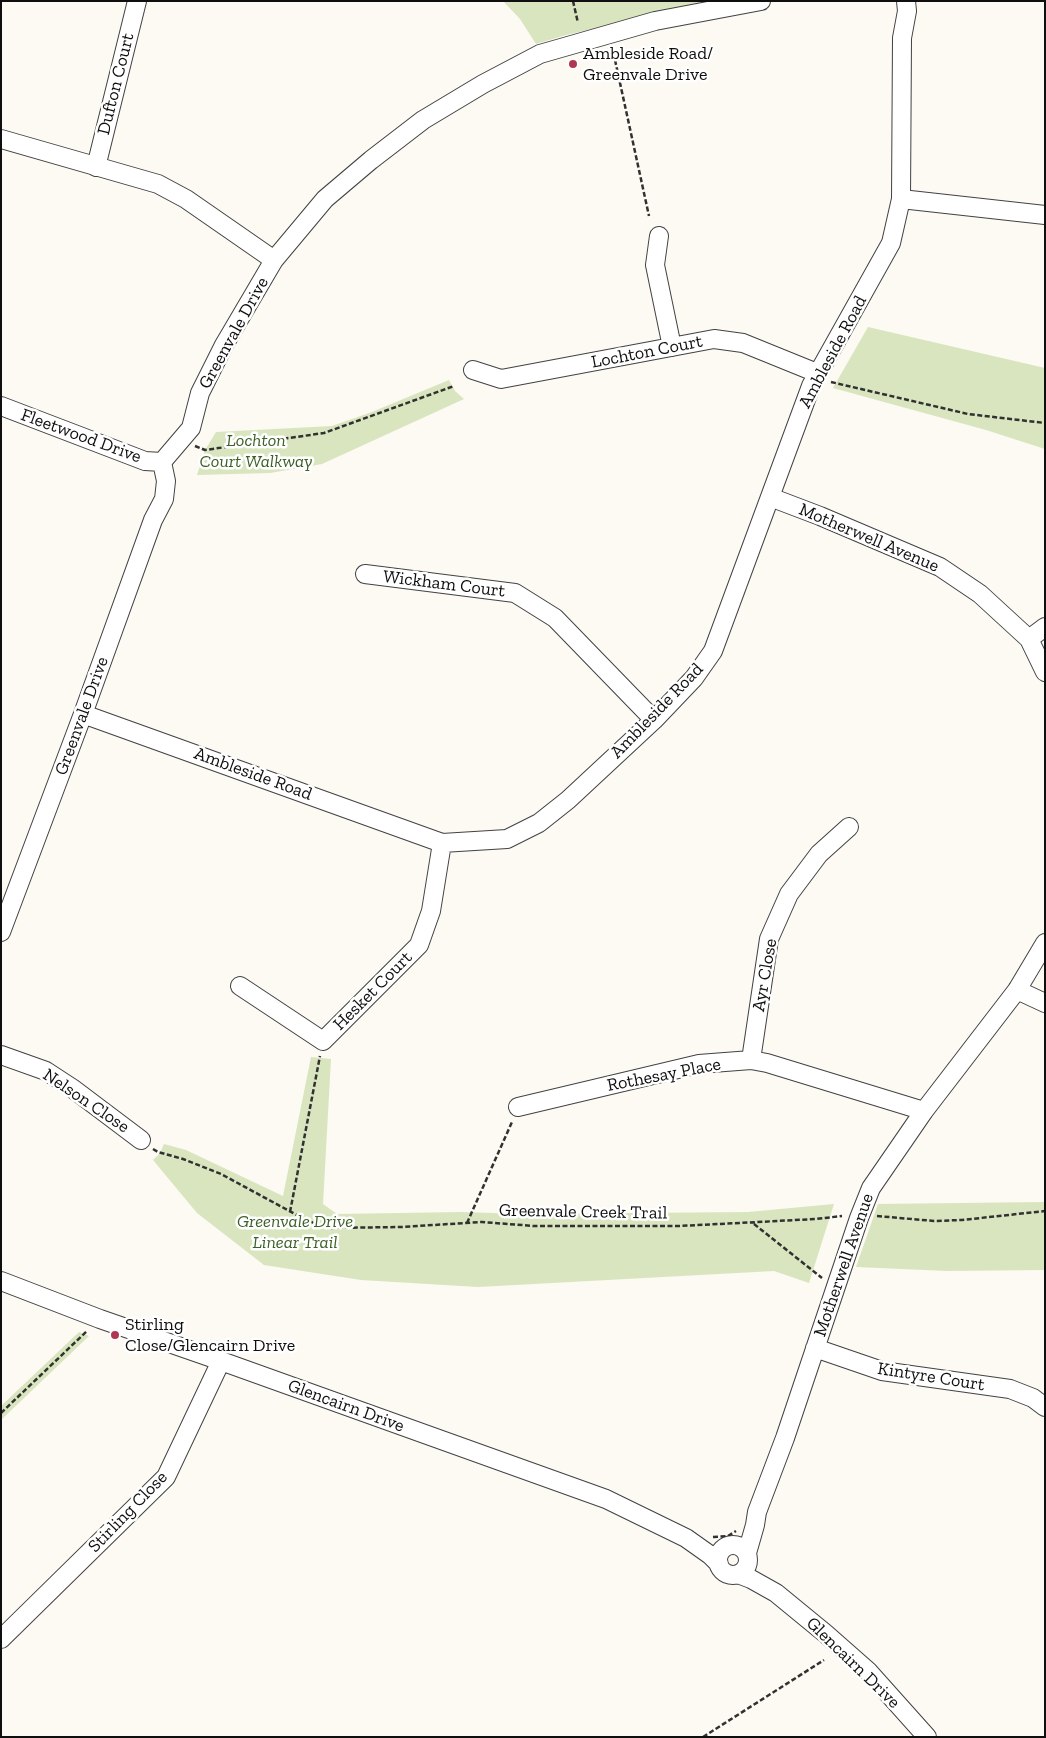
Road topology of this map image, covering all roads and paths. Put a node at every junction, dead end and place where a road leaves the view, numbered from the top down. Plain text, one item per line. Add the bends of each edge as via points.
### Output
1 (137, 1) edge
2 (573, 1) edge
3 (761, 1) edge
4 (894, 1) edge
5 (906, 1) edge
6 (578, 23) dead end
7 (902, 38) junction
8 (615, 60) dead end
9 (1, 139) edge
10 (96, 167) junction
11 (901, 199) junction
12 (1045, 215) edge
13 (649, 216) dead end
14 (660, 236) dead end
15 (274, 260) junction
16 (672, 347) junction
17 (473, 370) dead end
18 (821, 377) junction
19 (454, 386) dead end
20 (1, 406) edge
21 (1045, 423) edge
22 (193, 446) dead end
23 (162, 462) junction
24 (770, 497) junction
25 (364, 574) dead end
26 (1045, 627) edge
27 (1029, 639) junction
28 (1045, 672) edge
29 (83, 714) junction
30 (654, 720) junction
31 (849, 827) dead end
32 (442, 843) junction
33 (1, 932) edge
34 (1045, 942) edge
35 (240, 986) dead end
36 (1017, 990) junction
37 (1045, 1003) edge
38 (323, 1041) junction
39 (1, 1056) edge
40 (751, 1060) junction
41 (518, 1107) joint
42 (924, 1111) junction
43 (141, 1140) joint
44 (1045, 1211) edge
45 (290, 1212) junction
46 (861, 1214) junction
47 (467, 1223) junction
48 (753, 1223) junction
49 (1, 1281) edge
50 (836, 1288) junction
51 (100, 1319) junction
52 (815, 1348) junction
53 (221, 1361) junction
54 (1045, 1407) edge
55 (1, 1413) edge
56 (757, 1512) junction
57 (710, 1536) dead end
58 (686, 1538) junction
59 (738, 1550) junction
60 (719, 1564) junction
61 (738, 1574) junction
62 (776, 1593) junction
63 (1, 1639) edge
64 (824, 1660) dead end
65 (703, 1737) edge
66 (927, 1737) edge

1 - 10 street, Dufton Court
2 - 6 path
3 - 15 street, Greenvale Drive via 654,21 540,54 491,80 423,120 371,160 325,199
4 - 7 street, Ambleside Road
5 - 7 street, Ambleside Road
7 - 11 street, Ambleside Road
8 - 13 path
9 - 10 street
10 - 15 street via 158,184 186,199
11 - 12 street
11 - 18 street, Ambleside Road via 891,244
14 - 16 street via 655,265
15 - 23 street, Greenvale Drive via 200,393 191,428
16 - 17 street, Lochton Court via 501,379
16 - 18 street, Lochton Court via 714,339 743,344
18 - 21 path via 968,414
18 - 24 street, Ambleside Road via 788,444
19 - 22 path via 324,433 205,450
20 - 23 street, Fleetwood Drive via 146,461
23 - 29 street, Greenvale Drive via 166,481 164,499 153,520
24 - 27 street, Motherwell Avenue via 940,567 980,594
24 - 30 street, Ambleside Road via 713,651 694,678
25 - 30 street, Wickham Court via 515,593 555,618
26 - 27 street
27 - 28 street, Motherwell Avenue
29 - 32 street, Ambleside Road
29 - 33 street, Greenvale Drive
30 - 32 street, Ambleside Road via 539,823 507,839
31 - 40 street, Ayr Close via 819,854 789,894 769,939
32 - 38 street, Hesket Court via 431,911 419,945
34 - 36 street, Motherwell Avenue
35 - 38 street, Hesket Court
36 - 37 street
36 - 42 street, Motherwell Avenue
38 - 45 path
39 - 43 street, Nelson Close via 46,1071
40 - 41 street, Rothesay Place via 699,1064
40 - 42 street, Rothesay Place
41 - 47 path
42 - 46 street, Motherwell Avenue via 880,1173
43 - 45 path, Greenvale Creek Trail via 158,1152 221,1174
44 - 46 path, Greenvale Creek Trail via 962,1220
45 - 47 path, Greenvale Creek Trail via 328,1228
46 - 48 path, Greenvale Creek Trail
46 - 50 street, Motherwell Avenue
47 - 48 path, Greenvale Creek Trail via 680,1226
48 - 50 path
49 - 51 street, Glencairn Drive
50 - 52 street, Motherwell Avenue
51 - 53 street, Glencairn Drive
51 - 55 path
52 - 54 street, Kintyre Court via 882,1371 1010,1389 1033,1398
52 - 56 street, Motherwell Avenue
53 - 58 street, Glencairn Drive via 606,1500
53 - 63 street, Stirling Close via 166,1477
56 - 57 path via 743,1520 731,1535
56 - 59 street, Motherwell Avenue
58 - 59 street, Glencairn Drive
58 - 60 street, Glencairn Drive
59 - 60 street via 718,1556
59 - 61 street via 747,1566
59 - 62 street, Glencairn Drive
60 - 61 street, Glencairn Drive via 728,1574
61 - 62 street, Glencairn Drive
62 - 66 street, Glencairn Drive via 868,1672
64 - 65 path

